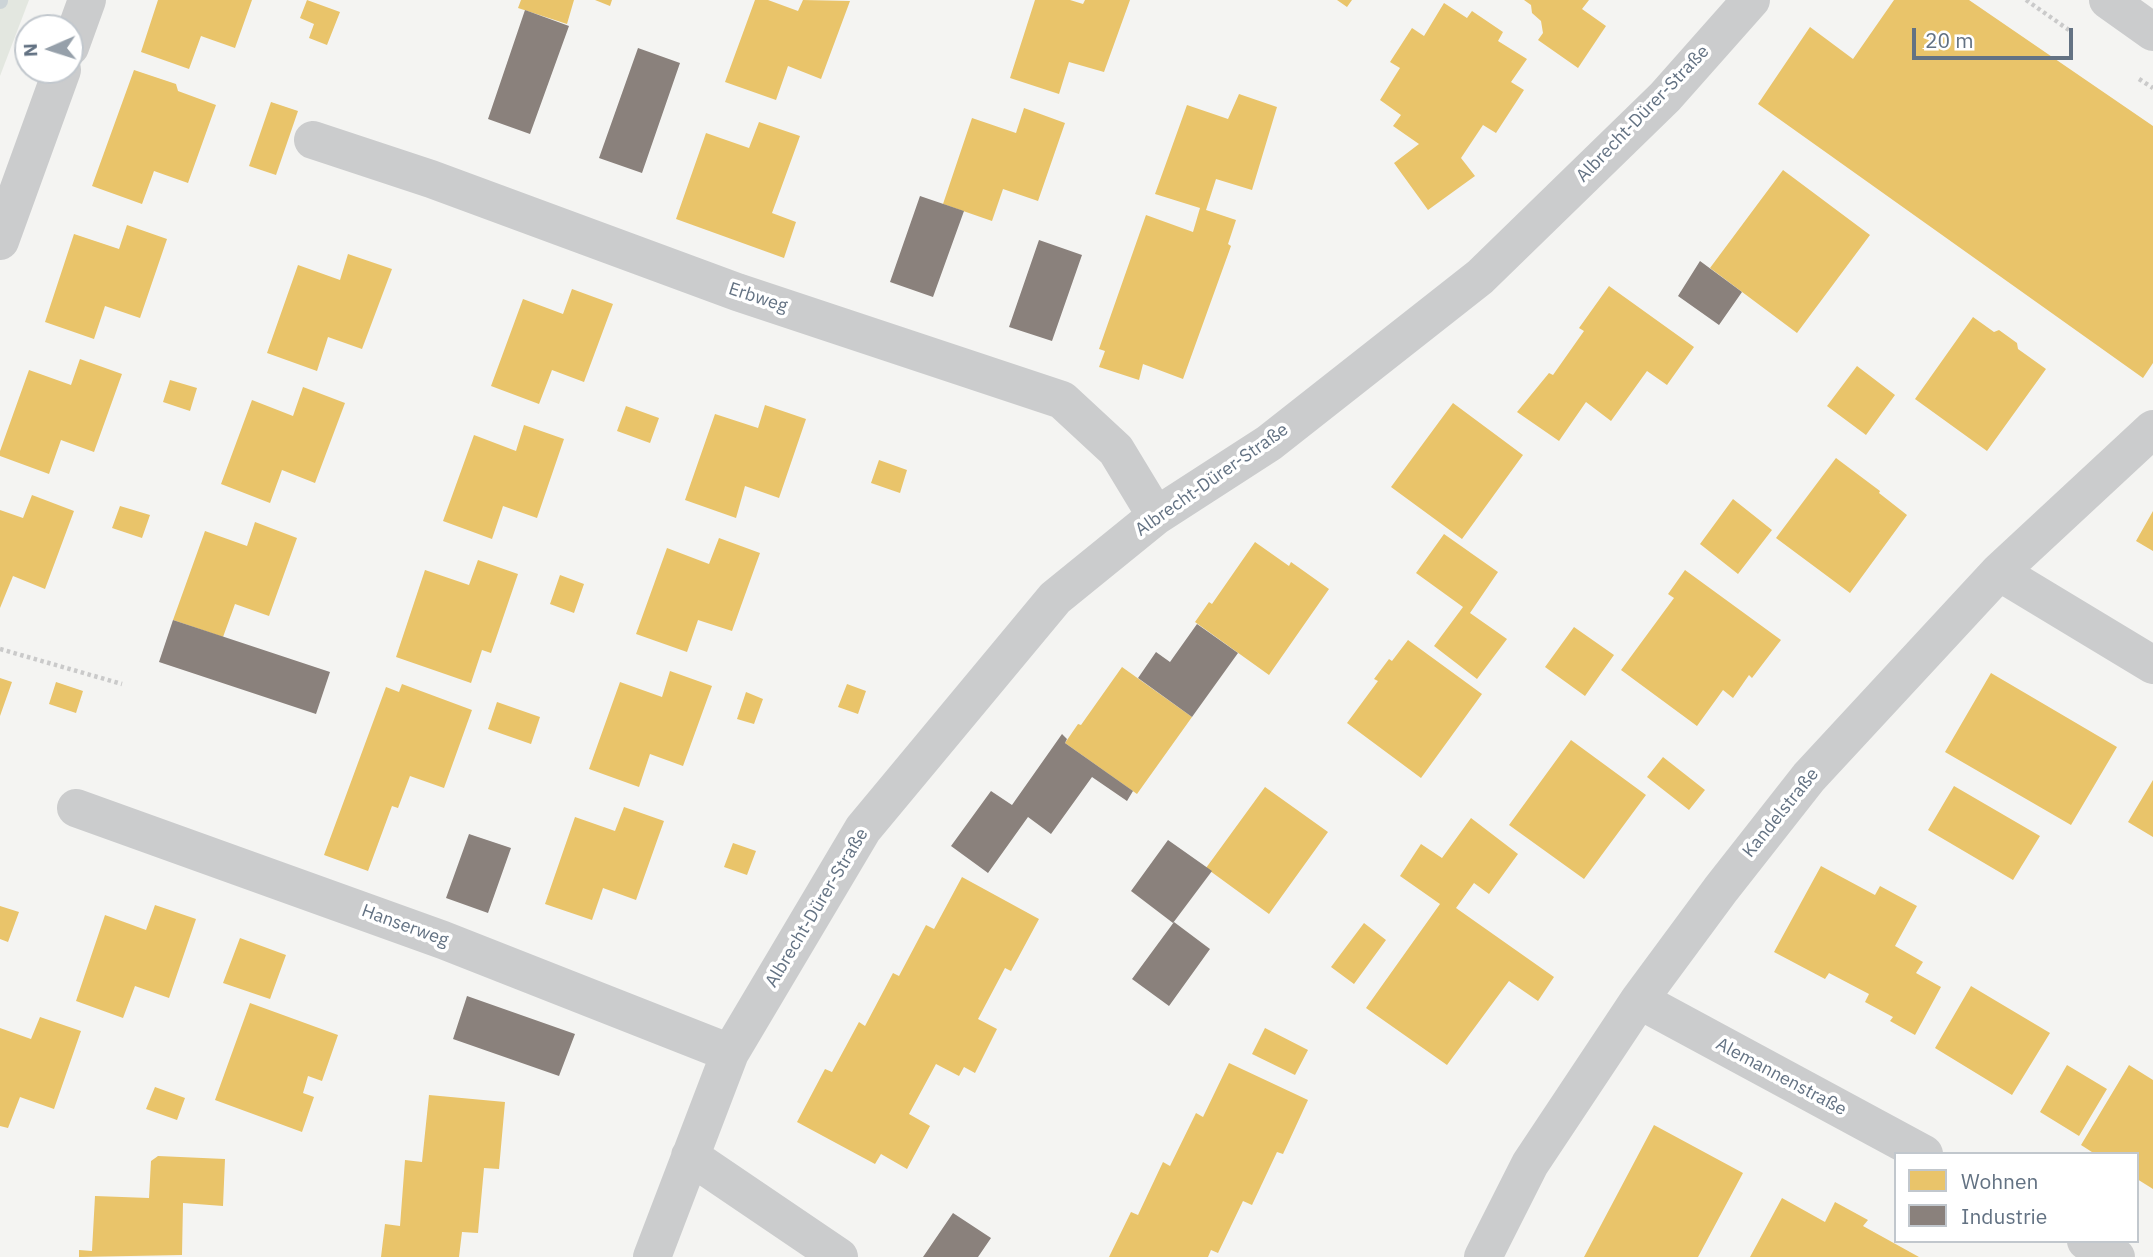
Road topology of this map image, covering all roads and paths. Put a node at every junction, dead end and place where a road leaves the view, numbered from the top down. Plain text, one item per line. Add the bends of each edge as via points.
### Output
1 (1751, 0) edge
2 (2108, 0) edge
3 (2153, 32) edge
4 (57, 84) edge
5 (313, 140) dead end
6 (0, 241) edge
7 (2153, 429) edge
8 (1156, 516) junction
9 (1999, 572) junction
10 (0, 649) edge
11 (2153, 665) edge
12 (122, 684) dead end
13 (76, 808) dead end
14 (1639, 1000) junction
15 (730, 1053) junction
16 (1920, 1152) edge
17 (690, 1156) junction
18 (2090, 1243) edge
19 (652, 1257) edge
20 (839, 1257) edge
21 (1483, 1257) edge
22 (2116, 1257) edge

1 - 8 street, Albrecht-Dürer-Straße via 1665,97 1480,277 1269,443
2 - 3 street
4 - 6 street
5 - 8 street, Erbweg via 737,292 1062,400 1116,450
7 - 9 street, Kandelstraße
8 - 15 street, Albrecht-Dürer-Straße via 1055,598 863,829
9 - 11 street
9 - 14 street, Kandelstraße via 1808,777
10 - 12 path
13 - 15 street, Hanserweg via 443,940
14 - 16 street, Alemannenstraße
14 - 21 street, Kandelstraße via 1530,1164
15 - 17 street, Albrecht-Dürer-Straße
17 - 19 street, Albrecht-Dürer-Straße
17 - 20 street
18 - 22 street

